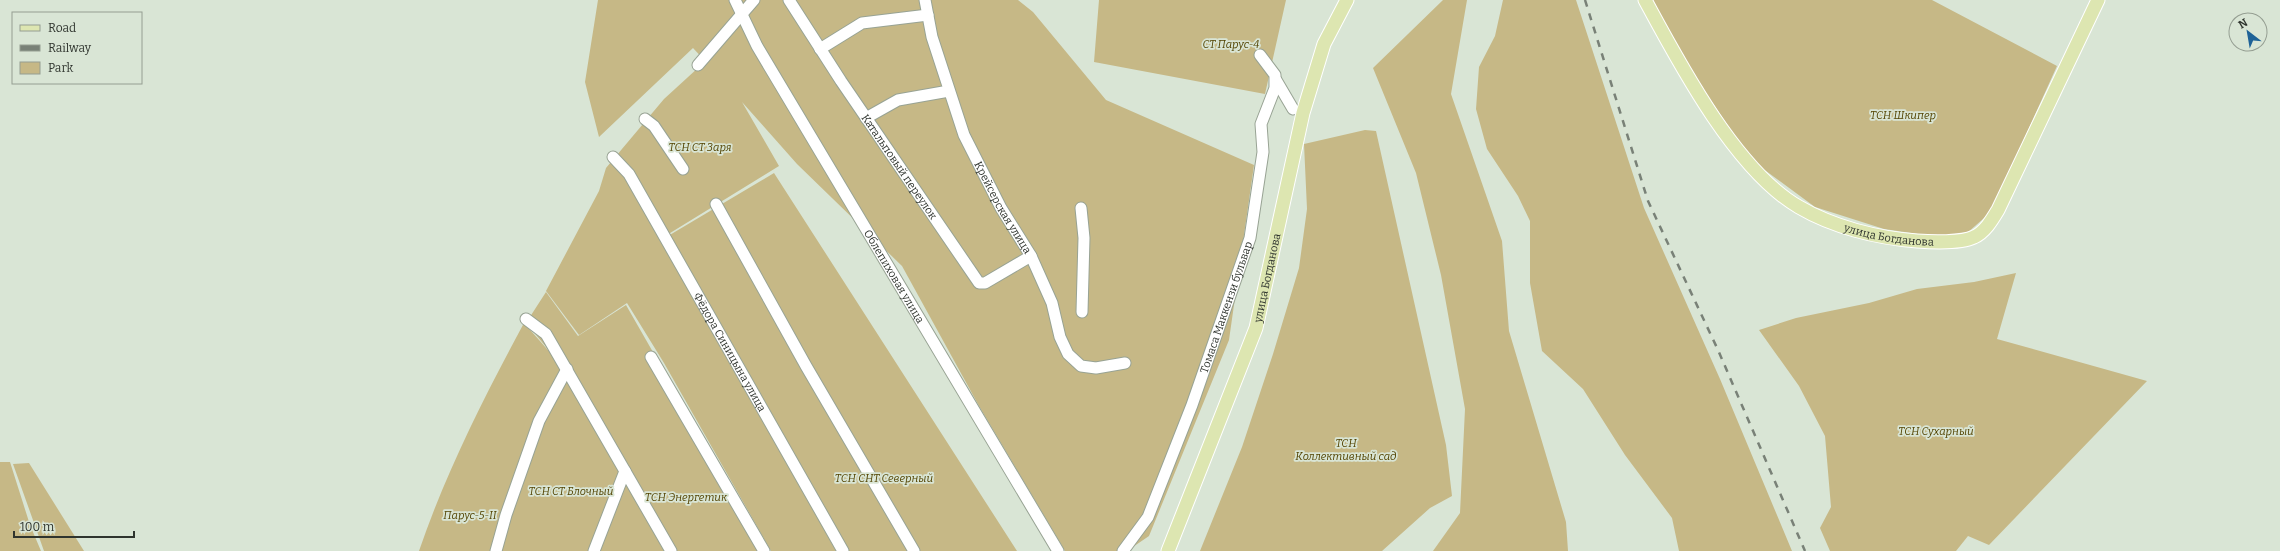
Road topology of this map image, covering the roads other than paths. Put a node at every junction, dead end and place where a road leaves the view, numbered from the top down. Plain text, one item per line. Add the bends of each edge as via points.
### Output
1 (735, 0) edge
2 (754, 0) edge
3 (789, 0) edge
4 (925, 0) edge
5 (1347, 0) edge
6 (1645, 0) edge
7 (2098, 0) edge
8 (928, 15) junction
9 (742, 17) junction
10 (820, 49) junction
11 (1260, 55) dead end
12 (698, 65) dead end
13 (1275, 75) junction
14 (949, 91) junction
15 (1293, 109) dead end
16 (866, 118) junction
17 (645, 119) dead end
18 (613, 157) dead end
19 (683, 169) dead end
20 (716, 204) dead end
21 (1081, 208) dead end
22 (1031, 256) junction
23 (1082, 312) dead end
24 (526, 319) dead end
25 (651, 358) dead end
26 (1125, 363) dead end
27 (568, 369) junction
28 (625, 471) junction
29 (496, 551) edge
30 (594, 551) edge
31 (671, 551) edge
32 (764, 551) edge
33 (843, 551) edge
34 (914, 551) edge
35 (1058, 551) edge
36 (1123, 551) edge
37 (1168, 551) edge

1 - 9 street, Облепиховая улица
2 - 9 street
3 - 10 street, Катальповый переулок
4 - 8 street, Крейсерская улица
5 - 37 main road, улица Богданова via 1324,44 1303,113 1256,328
6 - 7 main road, улица Богданова via 1673,51 1723,129 1747,162 1777,191 1798,206 1846,227 1903,240 1938,243 1974,238 1988,225 1998,210
8 - 10 street via 862,23
8 - 14 street, Крейсерская улица via 932,37
9 - 12 street
9 - 35 street, Облепиховая улица via 775,77
10 - 16 street, Катальповый переулок
11 - 13 street
13 - 15 street
13 - 36 street, Томаса Маккензи бульвар via 1275,88 1261,124 1263,152 1250,238 1200,384 1148,517
14 - 16 street via 898,100
14 - 22 street, Крейсерская улица via 964,135 1001,208
16 - 22 street, Катальповый переулок via 979,283 985,283
17 - 19 street via 654,126
18 - 33 street, Фёдора Синицына улица via 629,174
20 - 34 street via 806,366
21 - 23 street via 1084,238
22 - 26 street, Крейсерская улица via 1052,303 1060,337 1068,354 1081,366 1096,368
24 - 27 street via 546,334
25 - 32 street
27 - 28 street
27 - 29 street via 539,421
28 - 30 street
28 - 31 street

